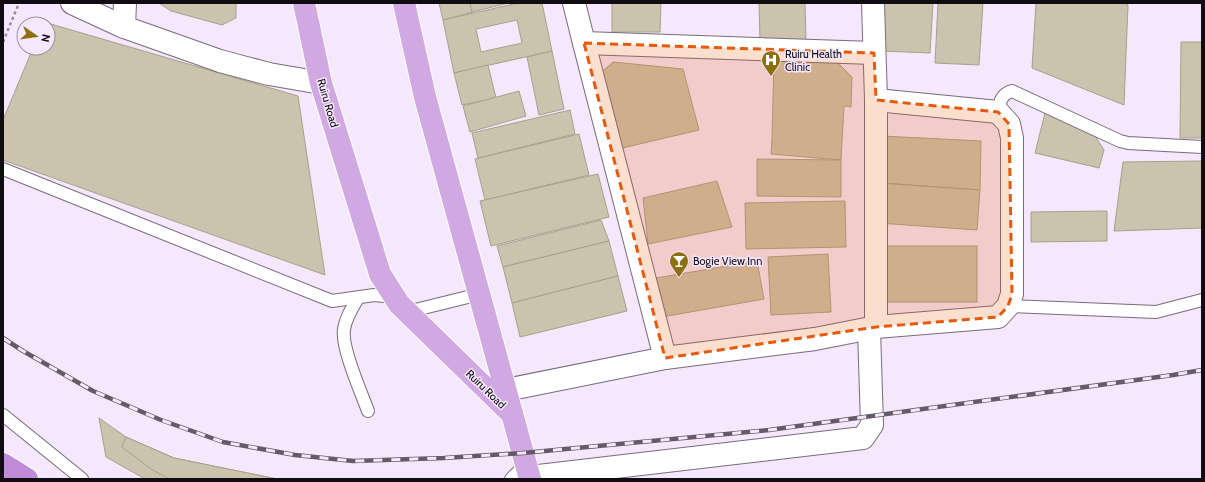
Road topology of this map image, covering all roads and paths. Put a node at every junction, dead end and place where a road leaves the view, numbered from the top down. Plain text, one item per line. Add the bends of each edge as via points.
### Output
1 (18, 3) edge
2 (72, 3) edge
3 (125, 3) edge
4 (304, 3) edge
5 (404, 3) edge
6 (574, 3) edge
7 (873, 3) edge
8 (124, 27) junction
9 (3, 42) edge
10 (584, 43) junction
11 (874, 53) junction
12 (321, 83) junction
13 (876, 100) junction
14 (998, 112) junction
15 (1202, 147) edge
16 (3, 169) edge
17 (480, 294) junction
18 (358, 298) junction
19 (1202, 300) edge
20 (401, 305) junction
21 (1008, 306) junction
22 (872, 328) junction
23 (665, 358) junction
24 (506, 390) junction
25 (368, 411) dead end
26 (513, 414) junction
27 (3, 415) edge
28 (3, 464) edge
29 (524, 475) edge
30 (27, 479) edge
31 (82, 479) edge

1 - 9 path
2 - 8 street
3 - 8 street
4 - 12 main road, Ruiru Road
5 - 17 main road, Ruiru Road via 425,97
6 - 10 street
7 - 11 street
8 - 12 street via 220,61 269,74
10 - 11 street
10 - 23 street
11 - 13 street
12 - 20 main road, Ruiru Road via 380,274
13 - 14 street
13 - 22 street
14 - 15 lane via 1002,96 1012,90 1120,141
14 - 21 street via 1009,124 1012,138 1012,294
16 - 18 lane via 332,301
17 - 20 lane
17 - 24 main road, Ruiru Road
18 - 20 lane via 374,295
18 - 25 lane via 349,313 344,330 346,350
19 - 21 lane via 1156,312
20 - 26 main road, Ruiru Road
21 - 22 street via 998,317
22 - 23 street via 815,339
22 - 29 street via 872,425 863,438
23 - 24 street
24 - 26 main road, Ruiru Road
26 - 29 main road
27 - 31 lane
28 - 30 highway

